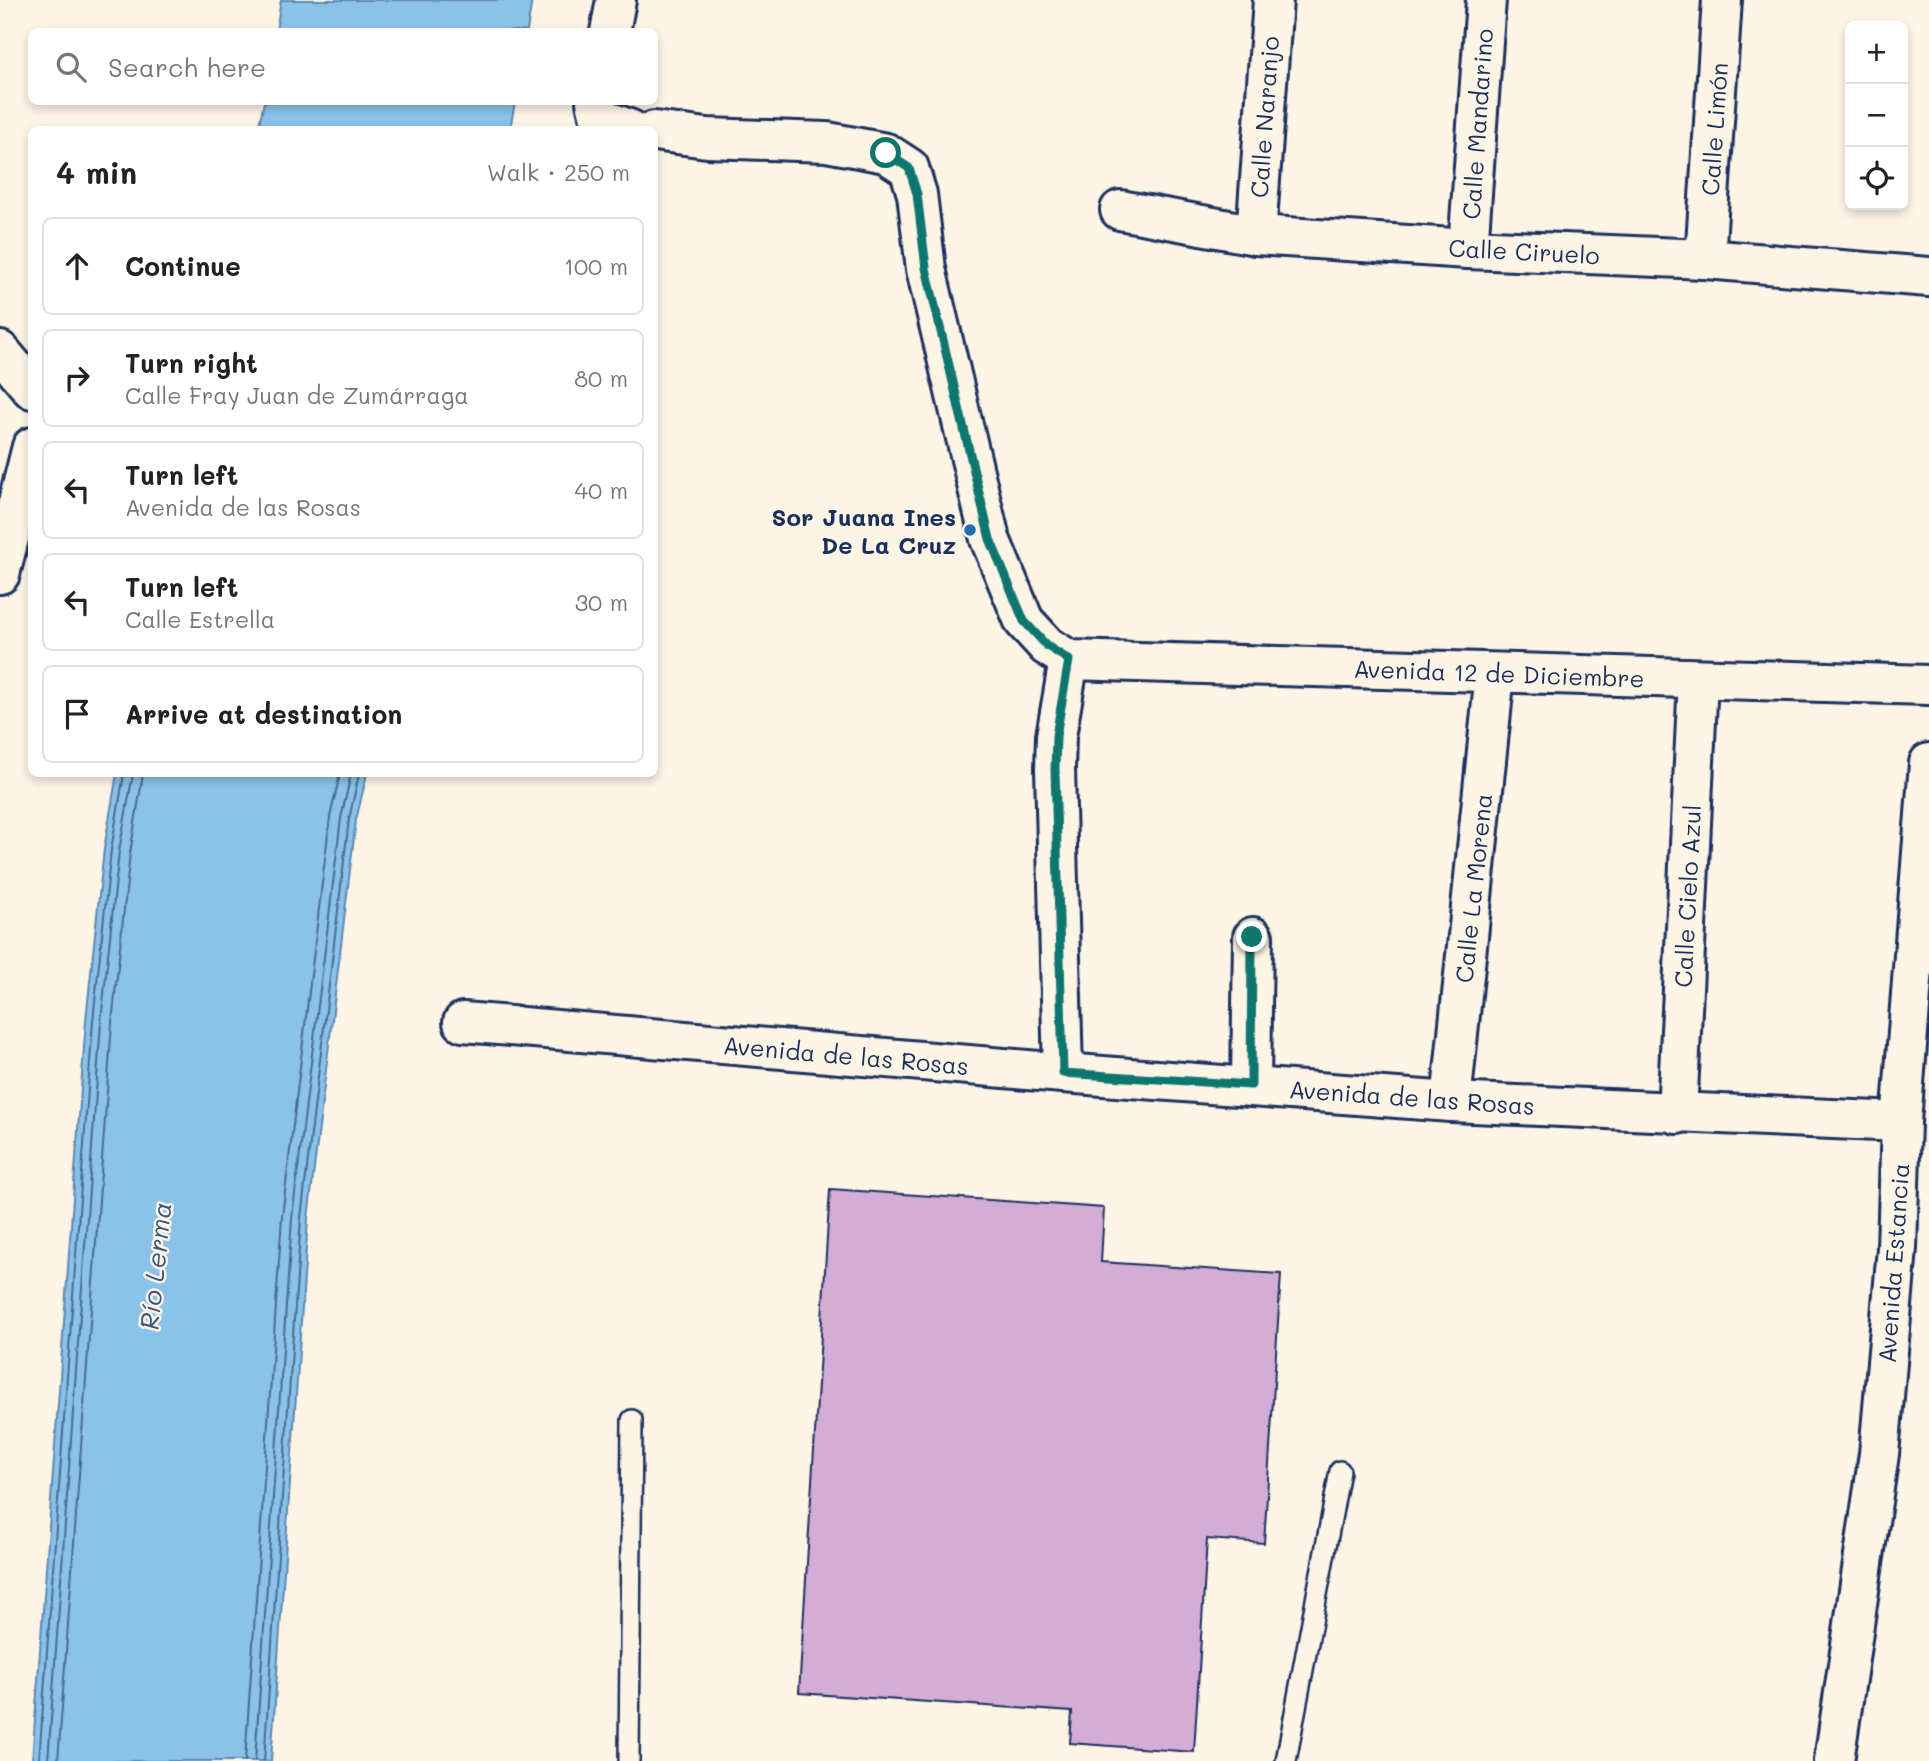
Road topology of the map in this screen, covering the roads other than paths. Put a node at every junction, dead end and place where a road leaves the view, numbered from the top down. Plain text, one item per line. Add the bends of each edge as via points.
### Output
1 (616, 0) edge
2 (1273, 0) edge
3 (1486, 0) edge
4 (1722, 0) edge
5 (611, 28) edge
6 (597, 105) edge
7 (621, 126) edge
8 (658, 132) edge
9 (1120, 210) dead end
10 (1256, 235) junction
11 (1468, 249) junction
12 (1705, 258) junction
13 (1929, 276) edge
14 (0, 351) edge
15 (28, 385) edge
16 (28, 463) edge
17 (0, 574) edge
18 (1069, 660) junction
19 (1495, 673) junction
20 (1698, 680) junction
21 (1929, 685) edge
22 (1929, 763) edge
23 (1252, 937) dead end
24 (463, 1022) dead end
25 (1063, 1073) junction
26 (1251, 1085) junction
27 (1451, 1102) junction
28 (1677, 1114) junction
29 (1900, 1122) junction
30 (632, 1420) dead end
31 (1340, 1471) dead end
32 (629, 1761) edge
33 (1286, 1761) edge
34 (1834, 1761) edge

1 - 5 street
2 - 10 street, Calle Naranjo
3 - 11 street, Calle Mandarino
4 - 12 street, Calle Limón
6 - 7 street via 600,118
8 - 18 street via 827,142 886,153 909,168 917,194 926,268 990,539 1024,621 1047,646
9 - 10 street, Calle Ciruelo
10 - 11 street, Calle Ciruelo
11 - 12 street, Calle Ciruelo
12 - 13 street, Calle Ciruelo
14 - 15 street
16 - 17 street
18 - 19 street, Avenida 12 de Diciembre
18 - 25 street via 1055,769
19 - 20 street, Avenida 12 de Diciembre
19 - 27 street, Calle La Morena
20 - 21 street, Avenida 12 de Diciembre
20 - 28 street, Calle Cielo Azul
22 - 29 street, Avenida Estancia
23 - 26 street
24 - 25 street, Avenida de las Rosas
25 - 26 street, Avenida de las Rosas
26 - 27 street, Avenida de las Rosas
27 - 28 street, Avenida de las Rosas
28 - 29 street, Avenida de las Rosas
29 - 34 street, Avenida Estancia via 1897,1248 1879,1454
30 - 32 lane
31 - 33 lane

